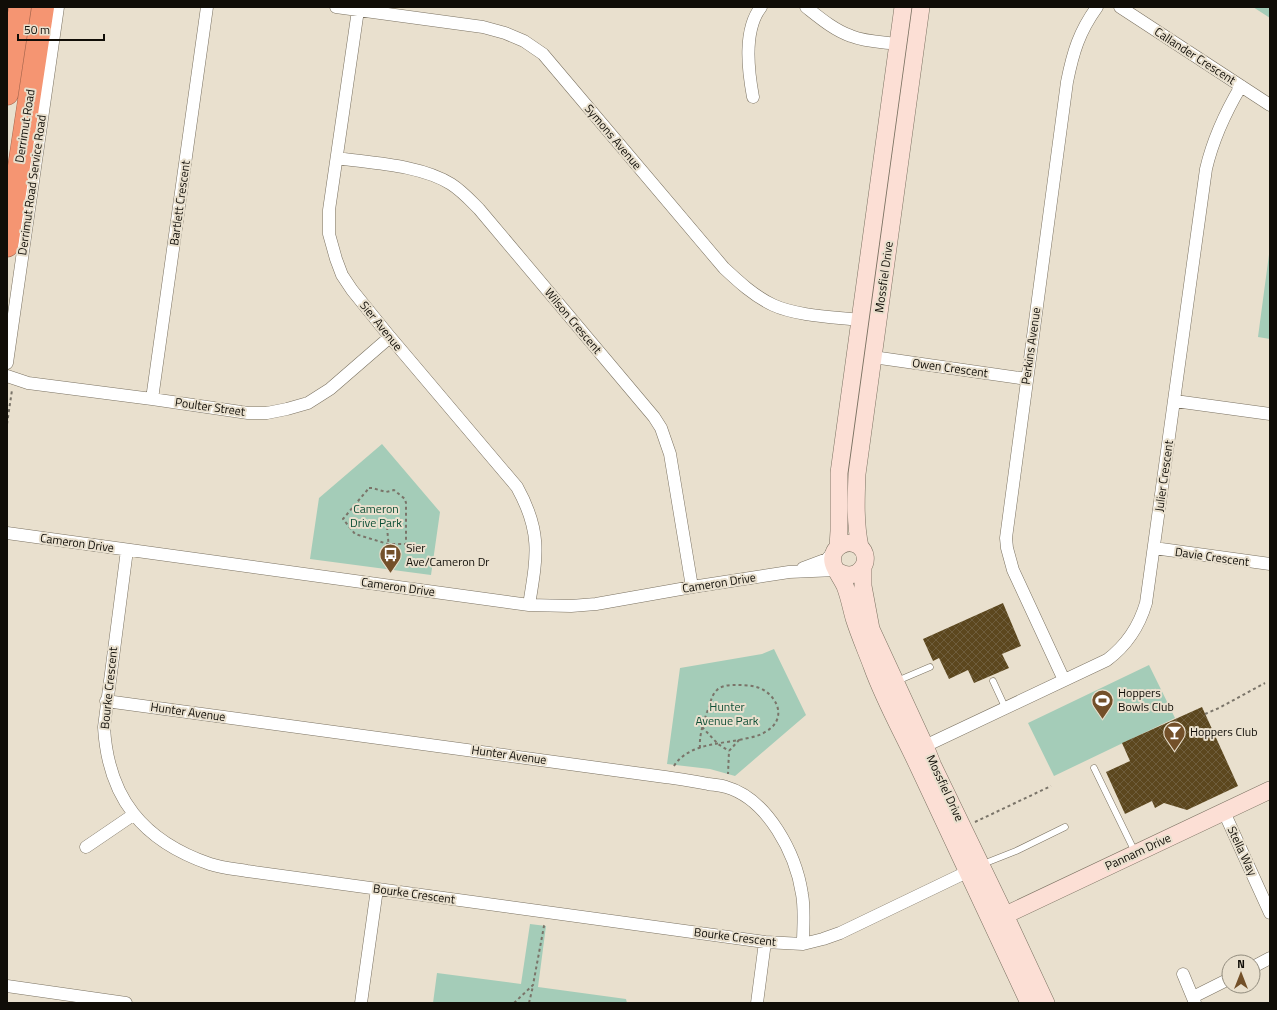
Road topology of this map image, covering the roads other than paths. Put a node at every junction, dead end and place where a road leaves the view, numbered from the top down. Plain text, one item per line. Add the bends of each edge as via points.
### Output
1 (20, 7) edge
2 (43, 7) edge
3 (58, 7) edge
4 (207, 7) edge
5 (336, 7) edge
6 (761, 7) edge
7 (806, 7) edge
8 (903, 7) edge
9 (921, 7) edge
10 (1097, 7) edge
11 (1120, 7) edge
12 (358, 10) junction
13 (898, 44) junction
14 (915, 46) junction
15 (1241, 86) junction
16 (7, 95) edge
17 (753, 96) dead end
18 (29, 99) junction
19 (1270, 105) edge
20 (337, 158) junction
21 (7, 246) edge
22 (860, 320) junction
23 (877, 324) junction
24 (390, 337) junction
25 (856, 355) junction
26 (873, 358) junction
27 (7, 363) edge
28 (11, 378) edge
29 (1027, 379) junction
30 (152, 399) junction
31 (1175, 401) junction
32 (1270, 414) edge
33 (7, 533) edge
34 (860, 547) junction
35 (1154, 548) junction
36 (836, 549) junction
37 (127, 550) junction
38 (1270, 564) edge
39 (863, 567) junction
40 (837, 571) junction
41 (789, 572) junction
42 (692, 587) junction
43 (529, 605) junction
44 (930, 667) dead end
45 (1064, 680) junction
46 (895, 681) junction
47 (993, 681) dead end
48 (106, 701) junction
49 (1005, 707) junction
50 (919, 749) junction
51 (1094, 768) dead end
52 (1270, 790) edge
53 (1224, 812) junction
54 (133, 815) junction
55 (1065, 827) dead end
56 (86, 847) dead end
57 (1136, 853) junction
58 (974, 868) junction
59 (377, 889) junction
60 (1270, 913) edge
61 (998, 918) junction
62 (765, 942) junction
63 (803, 944) junction
64 (1270, 958) edge
65 (1261, 963) edge
66 (1183, 974) dead end
67 (1221, 984) edge
68 (7, 986) edge
69 (60, 999) edge
70 (1194, 1000) edge
71 (126, 1003) edge
72 (361, 1003) edge
73 (757, 1003) edge
74 (1029, 1003) edge
75 (1046, 1003) edge

1 - 16 highway, Derrimut Road
2 - 18 highway, Derrimut Road
3 - 27 street, Derrimut Road Service Road
4 - 30 street, Bartlett Crescent
5 - 12 street, Symons Avenue
6 - 17 street via 754,21 748,60
7 - 13 street via 830,25 852,36
8 - 13 street, Mossfiel Drive
9 - 14 street, Mossfiel Drive
10 - 29 street, Perkins Avenue via 1086,22 1076,44 1067,82
11 - 15 street, Callander Crescent
12 - 20 street, Sier Avenue
12 - 22 street, Symons Avenue via 483,27 524,41 543,54 724,268 748,290 773,305
13 - 14 street
13 - 22 street, Mossfiel Drive
14 - 23 street, Mossfiel Drive
15 - 19 street, Callander Crescent
15 - 31 street, Julier Crescent via 1216,134 1206,169
16 - 18 highway
18 - 21 highway, Derrimut Road
20 - 24 street, Sier Avenue via 329,234 336,259 342,275 352,290
20 - 42 street, Wilson Crescent via 415,169 451,184 465,195 654,417 661,428 670,454
22 - 23 street
22 - 25 street, Mossfiel Drive
23 - 26 street, Mossfiel Drive
24 - 30 street, Poulter Street via 330,389 308,403 286,409 248,413
24 - 43 street, Sier Avenue via 504,470 527,504 536,539
25 - 26 street
25 - 36 street, Mossfiel Drive via 839,473 839,531
26 - 29 street, Owen Crescent
26 - 34 street, Mossfiel Drive via 856,474 856,530
28 - 30 street, Poulter Street via 28,383
29 - 45 street, Perkins Avenue via 1007,523 1007,548 1013,570
31 - 32 street
31 - 35 street, Julier Crescent
33 - 37 street, Cameron Drive
34 - 36 street via 849,543
34 - 39 street via 865,557
35 - 38 street, Davie Crescent
35 - 45 street, Julier Crescent via 1146,603 1136,629 1107,660
36 - 40 street via 832,561
36 - 41 street, Cameron Drive via 827,559
37 - 43 street, Cameron Drive
37 - 48 street, Bourke Crescent
39 - 40 street via 855,574 844,575
39 - 46 street, Mossfiel Drive via 863,586 871,629
40 - 41 street, Cameron Drive
40 - 50 street, Mossfiel Drive via 845,585 879,686
41 - 42 street, Cameron Drive
42 - 43 street, Cameron Drive via 596,604
44 - 46 lane
45 - 49 street, Julier Crescent
46 - 50 street, Mossfiel Drive
47 - 49 lane
48 - 54 street, Bourke Crescent via 105,746 111,773
48 - 63 street, Hunter Avenue via 726,787 753,800 783,839 796,868 802,895
49 - 50 street, Julier Crescent
50 - 58 street, Mossfiel Drive
50 - 58 street, Mossfiel Drive via 933,766 963,828
51 - 57 lane
52 - 53 street, Pannam Drive
53 - 57 street, Pannam Drive
53 - 60 street, Stella Way
54 - 56 street
54 - 59 street, Bourke Crescent via 156,837 211,864
55 - 58 lane
57 - 61 street, Pannam Drive
58 - 61 street, Mossfiel Drive
58 - 63 street, Bourke Crescent via 840,933
59 - 62 street, Bourke Crescent
59 - 72 street
61 - 74 street, Mossfiel Drive
61 - 75 street, Mossfiel Drive
62 - 63 street, Bourke Crescent
62 - 73 street
64 - 65 street
66 - 70 street
67 - 70 street
68 - 69 street
69 - 71 street

